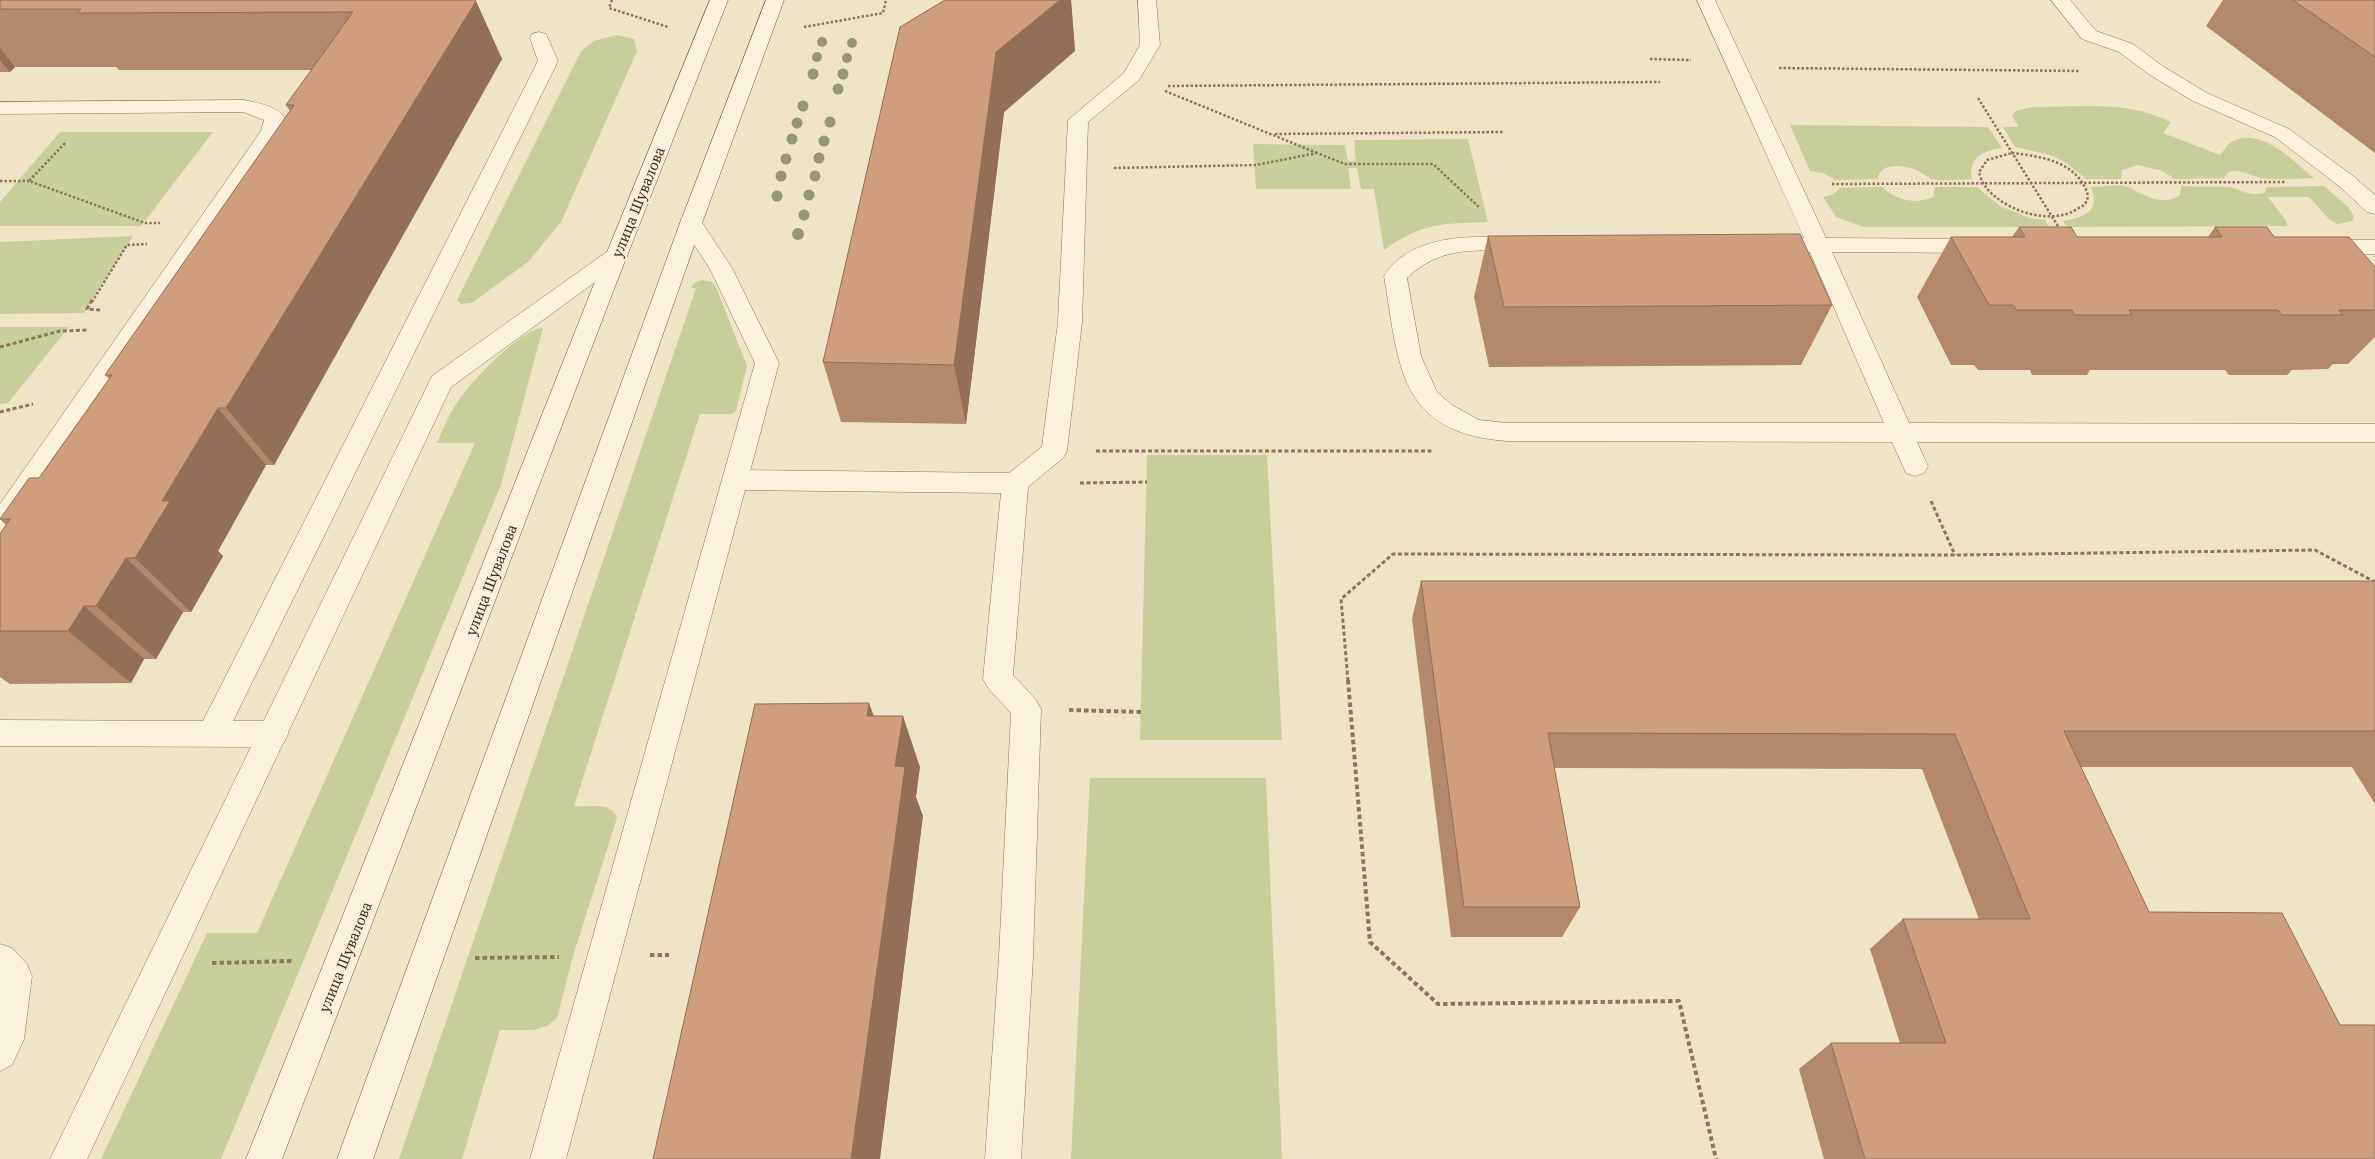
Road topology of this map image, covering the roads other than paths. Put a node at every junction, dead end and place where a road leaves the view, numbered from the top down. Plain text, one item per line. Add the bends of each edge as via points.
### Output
1 (718, 0) edge
2 (775, 0) edge
3 (1147, 0) edge
4 (1706, 0) edge
5 (2060, 0) edge
6 (539, 38) dead end
7 (0, 108) edge
8 (2375, 207) edge
9 (691, 223) junction
10 (1541, 244) edge
11 (1744, 245) edge
12 (1817, 246) junction
13 (2003, 246) edge
14 (2296, 247) edge
15 (2375, 247) edge
16 (616, 256) junction
17 (1901, 433) junction
18 (2375, 433) edge
19 (1915, 466) road end
20 (735, 480) junction
21 (1015, 483) junction
22 (0, 525) edge
23 (0, 733) edge
24 (212, 733) junction
25 (273, 734) junction
26 (0, 960) edge
27 (0, 1054) edge
28 (68, 1159) edge
29 (264, 1159) edge
30 (355, 1159) edge
31 (548, 1159) edge
32 (1003, 1159) edge

1 - 16 street, улица Шувалова
2 - 9 street
3 - 21 street via 1150,45 1132,76 1078,120 1070,322 1054,450
4 - 12 street
5 - 8 street via 2089,35 2126,48 2157,72 2200,97 2282,133
6 - 24 street via 548,61
7 - 22 street via 244,106 274,118 271,131
9 - 20 street via 721,268 767,363
9 - 30 street
10 - 17 street via 1434,248 1408,262 1395,276 1411,359 1428,398 1477,429 1507,432
11 - 12 street
12 - 13 street
12 - 17 street
14 - 15 street
16 - 25 street via 441,382
16 - 29 street, улица Шувалова
17 - 18 street
17 - 19 street
20 - 21 street
20 - 31 street
21 - 32 street via 998,679 1026,708 1016,957
23 - 24 street
24 - 25 street
25 - 28 street
26 - 27 street via 15,976 7,1040

